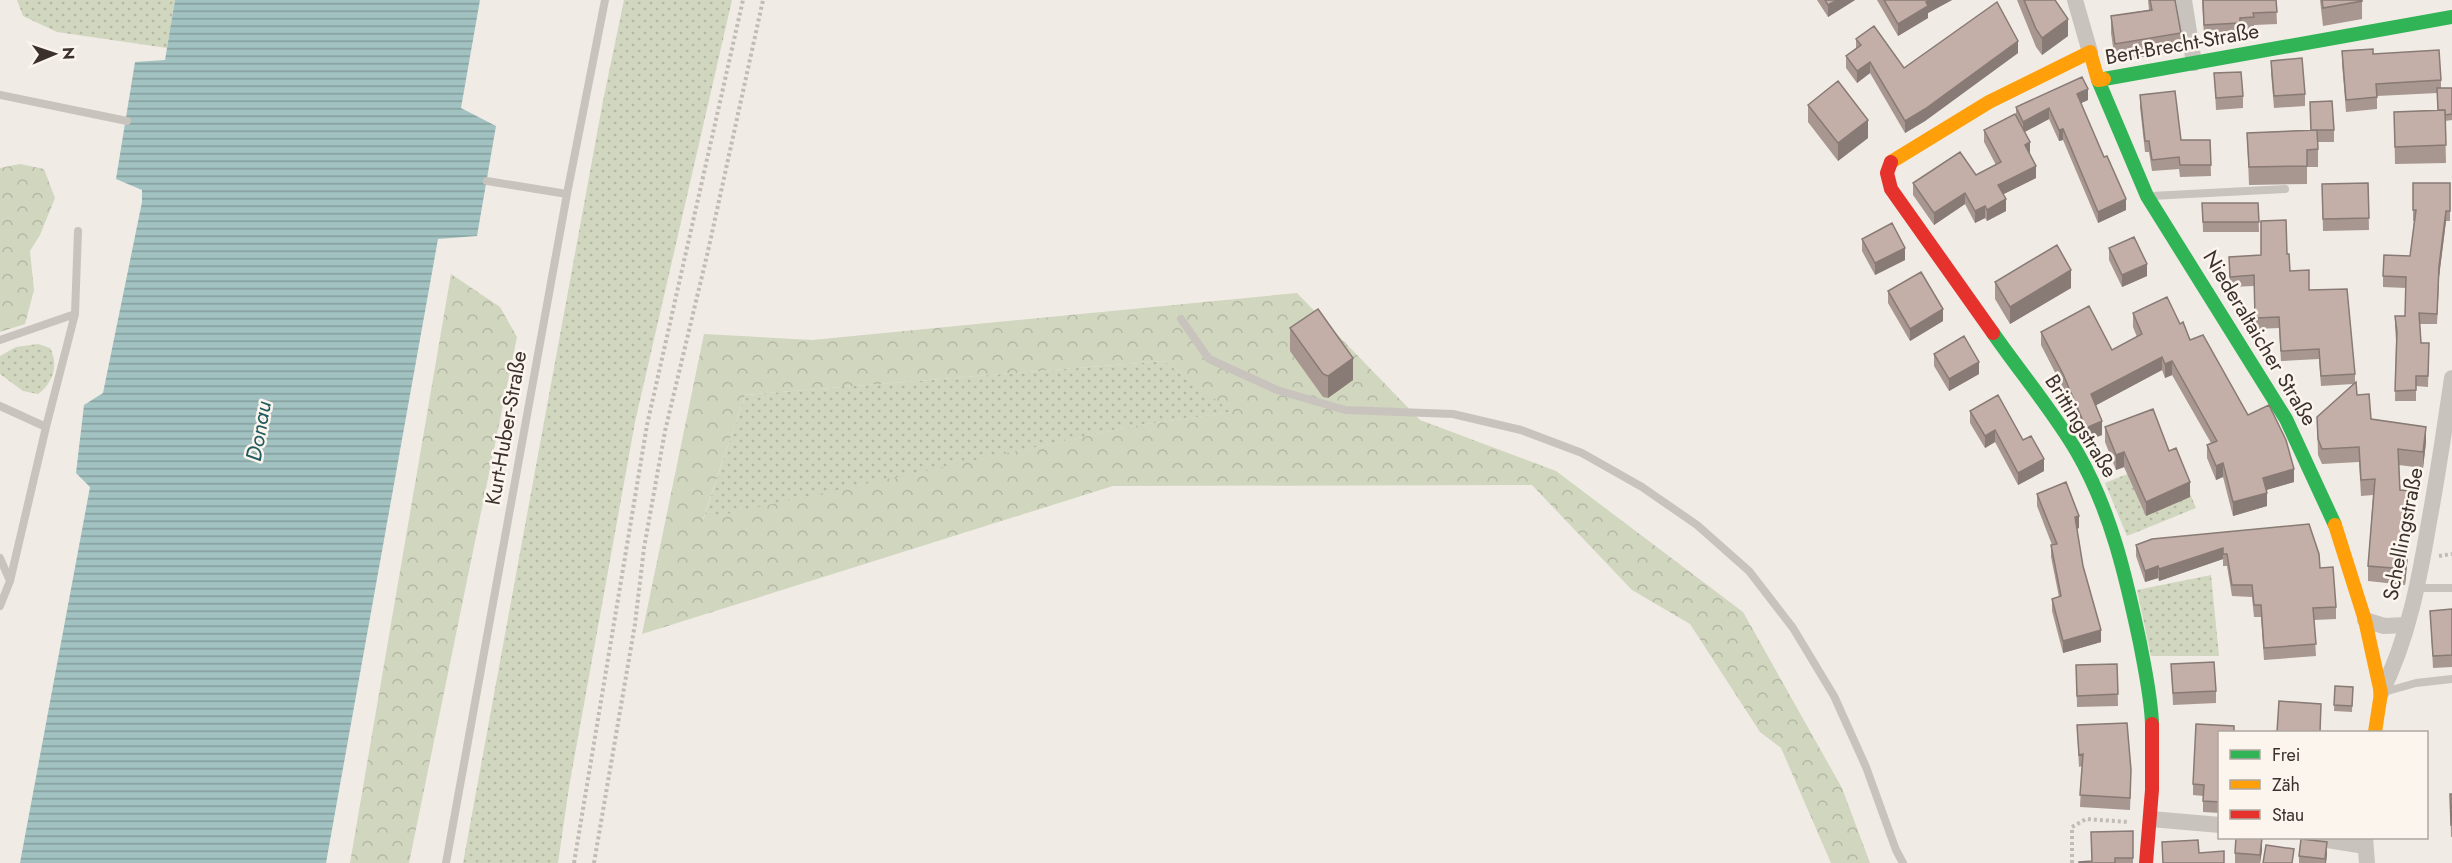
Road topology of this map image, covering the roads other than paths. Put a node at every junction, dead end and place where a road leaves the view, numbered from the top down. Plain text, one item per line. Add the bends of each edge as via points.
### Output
1 (605, 0) edge
2 (2074, 0) edge
3 (2184, 0) edge
4 (2452, 17) edge
5 (2090, 52) junction
6 (2194, 63) junction
7 (2098, 80) junction
8 (0, 95) edge
9 (127, 121) dead end
10 (1894, 159) joint
11 (487, 181) dead end
12 (2285, 189) dead end
13 (567, 194) junction
14 (2147, 196) junction
15 (78, 231) dead end
16 (75, 314) junction
17 (1181, 319) dead end
18 (0, 340) edge
19 (2452, 378) edge
20 (0, 406) edge
21 (46, 428) junction
22 (0, 558) edge
23 (10, 581) junction
24 (2417, 588) junction
25 (2452, 588) edge
26 (0, 606) edge
27 (2365, 620) junction
28 (2407, 625) junction
29 (2452, 679) edge
30 (2381, 693) junction
31 (2375, 731) edge
32 (2151, 822) junction
33 (2218, 825) edge
34 (2321, 839) edge
35 (2366, 854) edge
36 (446, 863) edge
37 (1903, 863) edge
38 (2146, 863) edge

1 - 13 lane, Kurt-Huber-Straße
2 - 5 street
3 - 6 street
4 - 6 street, Bert-Brecht-Straße
5 - 7 street, Bert-Brecht-Straße
5 - 10 street, Bert-Brecht-Straße via 1989,102
6 - 7 street, Bert-Brecht-Straße
7 - 14 street, Niederaltaicher Straße
8 - 9 lane
10 - 32 street, Brittingstraße via 1886,173 1892,189 2076,451 2105,509 2134,612 2149,694 2153,746
11 - 13 lane
12 - 14 lane
13 - 36 lane, Kurt-Huber-Straße
14 - 27 street, Niederaltaicher Straße via 2286,419 2335,526
15 - 16 lane
16 - 18 lane
16 - 21 lane
17 - 37 lane via 1209,359 1277,390 1345,410 1453,414 1521,430 1582,453 1642,487 1697,525 1749,571 1793,628 1834,696
19 - 24 street, Schellingstraße
20 - 21 lane
21 - 23 lane
22 - 23 lane
23 - 26 lane
24 - 25 lane
24 - 28 street, Schellingstraße
27 - 28 street via 2384,626
27 - 30 street, Niederaltaicher Straße
28 - 30 street, Schellingstraße
29 - 30 lane via 2416,683
30 - 31 street, Niederaltaicher Straße
32 - 33 street
32 - 38 street, Brittingstraße
34 - 35 street

